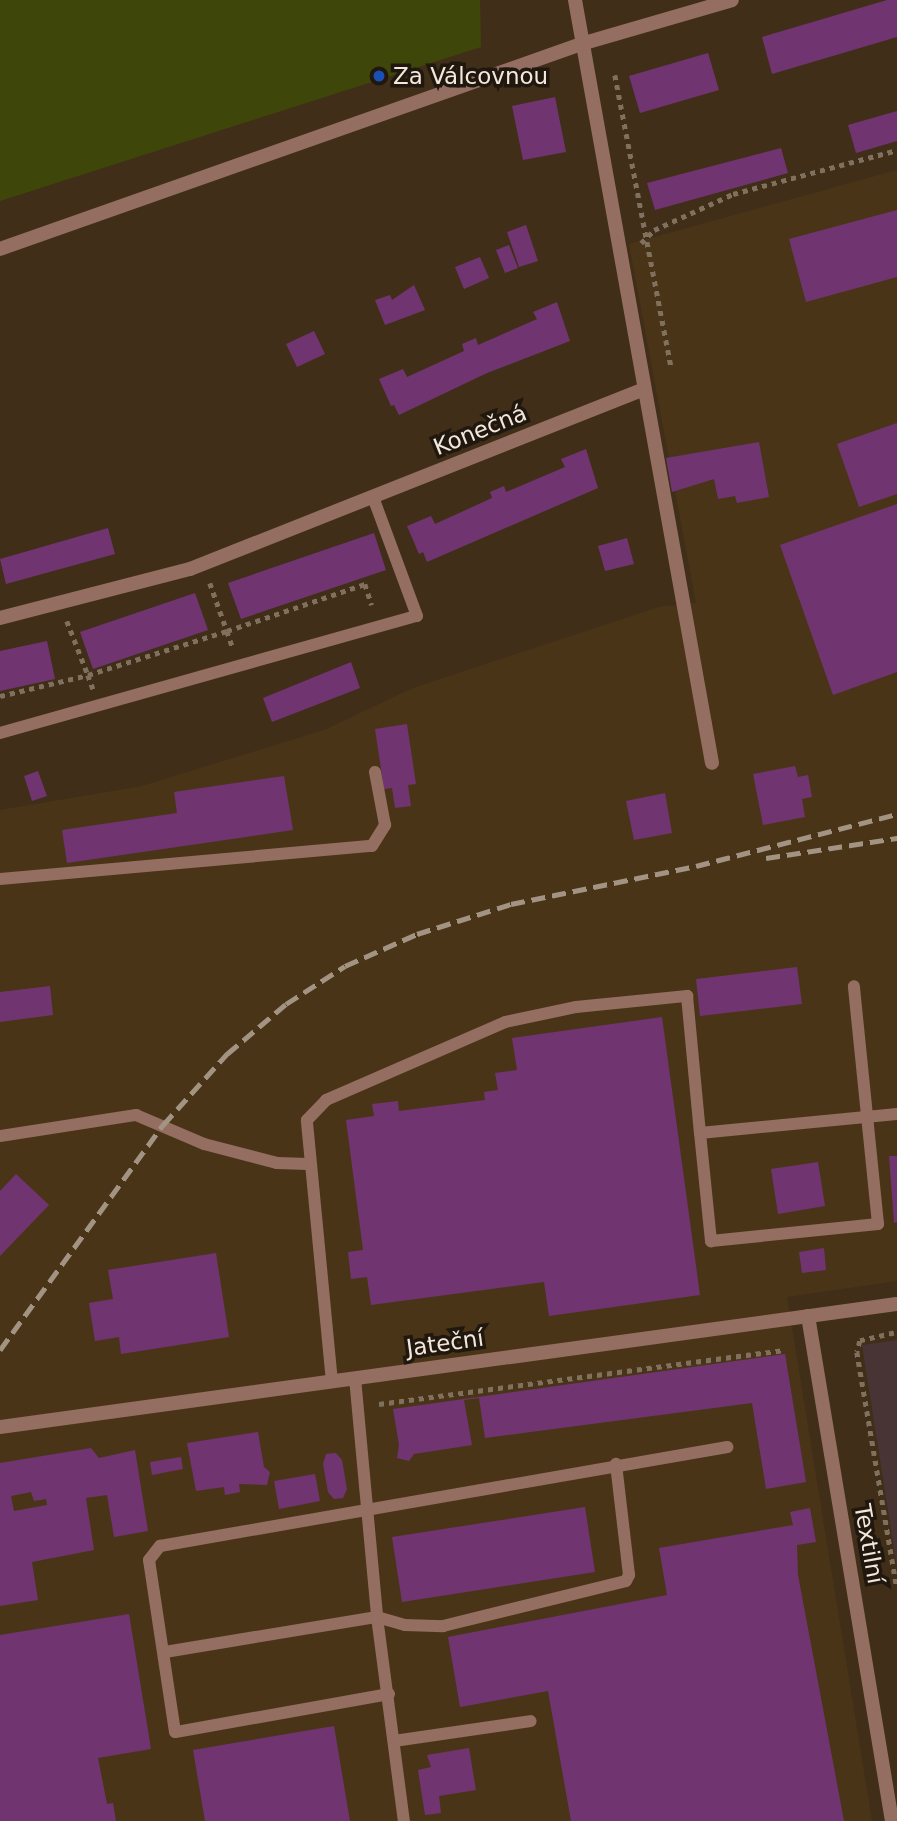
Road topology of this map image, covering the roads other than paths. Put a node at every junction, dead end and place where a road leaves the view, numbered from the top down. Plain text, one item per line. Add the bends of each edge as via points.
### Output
1 (575, 0) edge
2 (732, 0) edge
3 (581, 44) junction
4 (0, 249) edge
5 (644, 389) junction
6 (368, 499) junction
7 (0, 618) edge
8 (0, 733) edge
9 (712, 763) dead end
10 (375, 772) dead end
11 (0, 879) edge
12 (854, 986) dead end
13 (897, 1114) edge
14 (867, 1117) junction
15 (700, 1132) junction
16 (0, 1136) edge
17 (308, 1164) junction
18 (897, 1304) edge
19 (808, 1317) junction
20 (355, 1378) junction
21 (332, 1382) junction
22 (0, 1427) edge
23 (727, 1447) dead end
24 (616, 1464) junction
25 (369, 1507) junction
26 (377, 1617) junction
27 (165, 1652) junction
28 (389, 1693) junction
29 (531, 1721) dead end
30 (394, 1741) junction
31 (404, 1821) edge
32 (892, 1821) edge

1 - 3 street
2 - 3 street
3 - 4 street
3 - 5 street
5 - 6 street, Konečná
5 - 9 street
6 - 7 street, Konečná via 190,569
6 - 8 lane via 417,616
10 - 11 lane via 385,825 372,846
12 - 14 lane
13 - 14 lane
14 - 15 lane
14 - 15 lane via 878,1224 711,1241
15 - 17 lane via 687,996 576,1006 505,1022 438,1049 326,1100 307,1120
16 - 17 lane via 136,1115 204,1144 277,1163
17 - 21 lane
18 - 19 street, Jateční
19 - 20 street, Jateční
19 - 32 street, Textilní
20 - 21 street, Jateční
20 - 25 lane
21 - 22 street, Jateční
23 - 24 lane
24 - 25 lane
24 - 26 lane via 629,1575 625,1581 443,1626 405,1625
25 - 26 lane
25 - 27 lane via 160,1546 149,1560 149,1569
26 - 27 lane
26 - 28 lane
27 - 28 lane via 174,1732
28 - 30 lane
29 - 30 lane
30 - 31 lane

